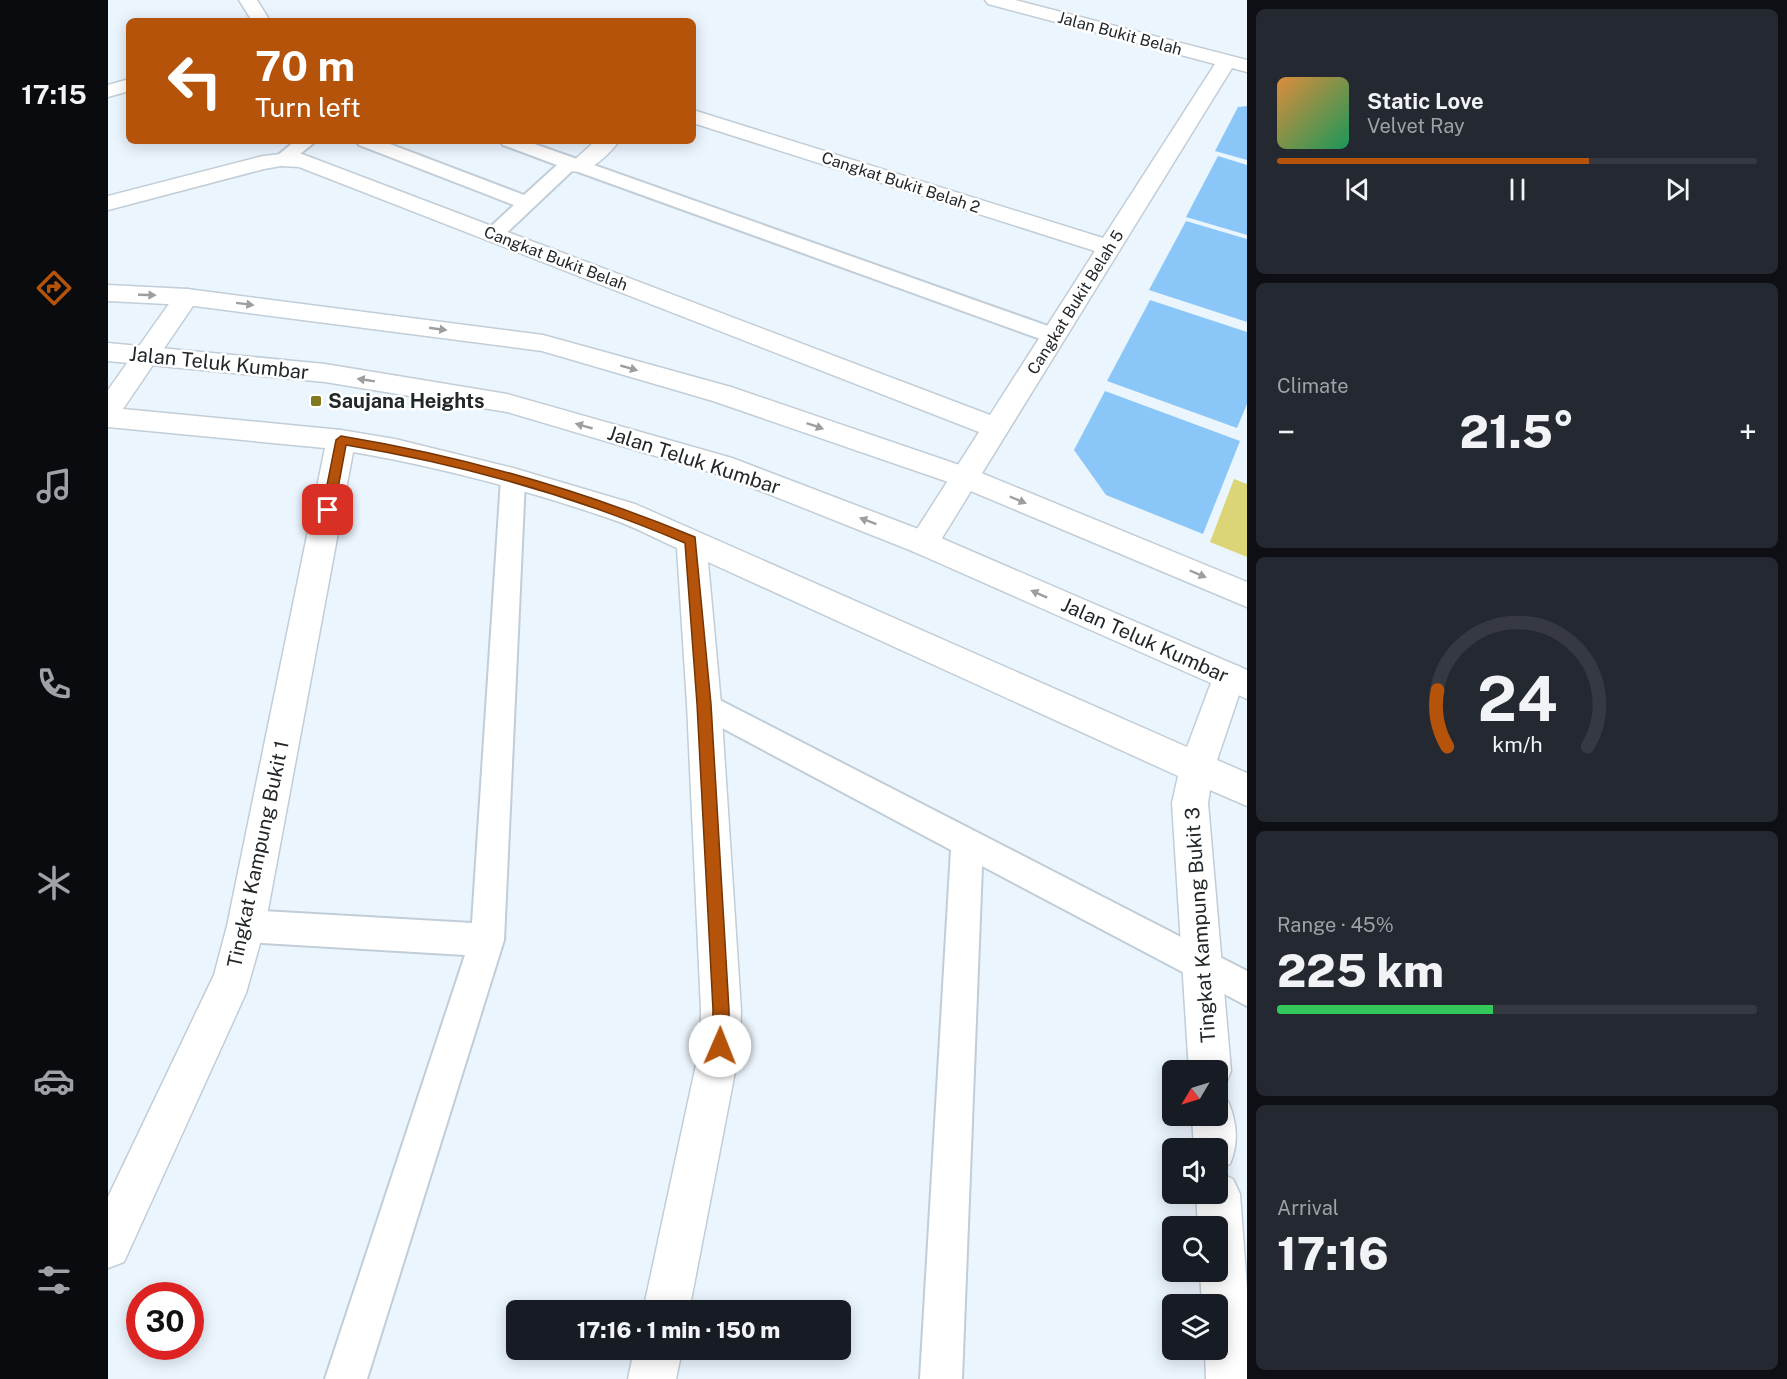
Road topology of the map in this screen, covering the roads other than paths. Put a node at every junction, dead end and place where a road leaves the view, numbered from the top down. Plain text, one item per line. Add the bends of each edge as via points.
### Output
1 (248, 0) edge
2 (994, 0) edge
3 (259, 18) edge
4 (1237, 63) edge
5 (126, 87) edge
6 (108, 91) edge
7 (696, 117) edge
8 (303, 144) edge
9 (373, 144) edge
10 (517, 144) edge
11 (604, 144) edge
12 (281, 159) junction
13 (574, 164) junction
14 (108, 203) edge
15 (527, 203) junction
16 (494, 234) junction
17 (1109, 248) junction
18 (108, 293) edge
19 (187, 297) junction
20 (1054, 336) junction
21 (108, 352) edge
22 (146, 356) junction
23 (108, 410) edge
24 (108, 417) edge
25 (996, 428) junction
26 (341, 440) junction
27 (964, 477) junction
28 (513, 479) junction
29 (691, 540) junction
30 (923, 543) junction
31 (1247, 595) edge
32 (1238, 681) edge
33 (704, 704) junction
34 (1197, 767) junction
35 (1247, 790) edge
36 (967, 841) junction
37 (246, 926) junction
38 (487, 940) junction
39 (1202, 966) junction
40 (1247, 989) edge
41 (1208, 1060) edge
42 (1219, 1204) edge
43 (108, 1246) edge
44 (668, 1300) edge
45 (656, 1360) edge
46 (346, 1379) edge
47 (652, 1379) edge
48 (940, 1379) edge
49 (1230, 1379) edge

1 - 3 main road
2 - 4 main road, Jalan Bukit Belah
4 - 17 main road, Cangkat Bukit Belah 5
5 - 6 main road
7 - 17 main road, Cangkat Bukit Belah 2
8 - 12 lane
9 - 15 lane
10 - 13 lane
11 - 13 main road
12 - 14 main road, Cangkat Bukit Belah
12 - 16 main road, Cangkat Bukit Belah via 302,161
13 - 15 lane
13 - 20 lane
15 - 16 lane
16 - 25 main road, Cangkat Bukit Belah
17 - 20 main road, Cangkat Bukit Belah 5
18 -> 19 main road
19 - 22 main road
19 -> 27 main road via 543,343 722,394
20 - 25 main road, Cangkat Bukit Belah 5
21 - 22 main road, Jalan Teluk Kumbar
22 - 23 main road
30 -> 22 main road, Jalan Teluk Kumbar via 732,468 507,403 325,374
24 - 26 main road
25 - 27 main road, Cangkat Bukit Belah 5
26 - 28 main road via 395,449
26 - 37 main road, Tingkat Kampung Bukit 1
27 - 30 main road, Cangkat Bukit Belah 5
27 -> 31 main road
28 - 29 main road via 625,512
28 - 38 lane
29 - 33 main road
29 - 34 main road
32 -> 30 main road, Jalan Teluk Kumbar
32 - 34 main road, Tingkat Kampung Bukit 3
33 - 36 lane
33 - 44 main road via 720,1046
34 - 35 main road
34 - 39 main road, Tingkat Kampung Bukit 3 via 1190,802
36 - 39 lane
36 - 48 lane
37 - 38 lane
37 - 43 main road, Tingkat Kampung Bukit 1 via 232,979
38 - 46 lane
39 - 40 lane
39 - 41 main road, Tingkat Kampung Bukit 3
42 - 49 main road
45 - 47 main road

